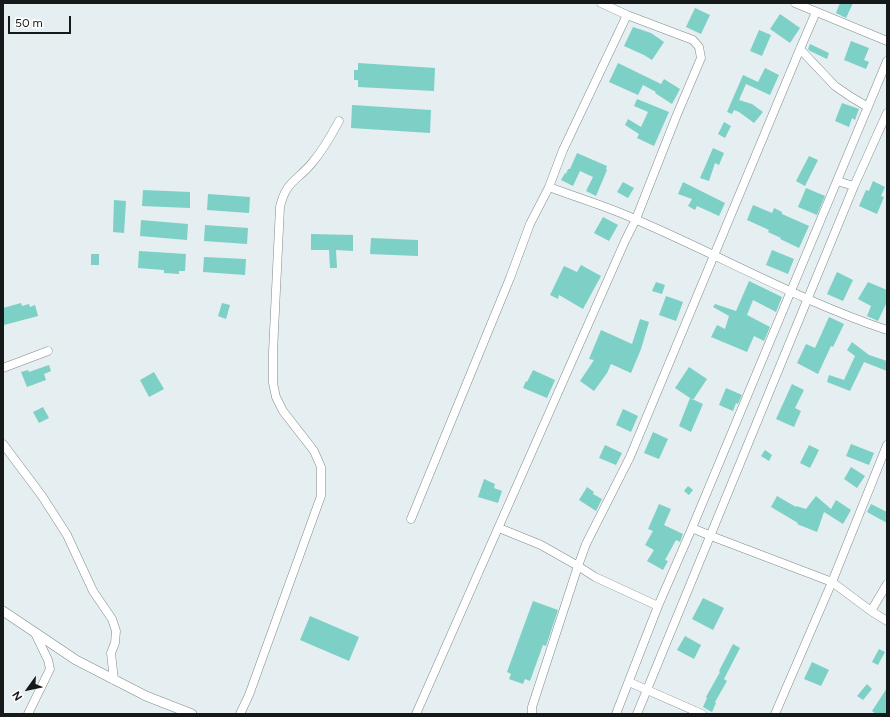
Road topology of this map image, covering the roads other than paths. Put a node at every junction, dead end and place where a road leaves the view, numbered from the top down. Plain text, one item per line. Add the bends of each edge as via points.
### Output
1 (601, 3) edge
2 (795, 3) edge
3 (816, 12) junction
4 (627, 15) junction
5 (887, 41) edge
6 (800, 49) junction
7 (887, 61) edge
8 (868, 107) junction
9 (887, 113) edge
10 (339, 121) dead end
11 (837, 181) junction
12 (854, 186) junction
13 (549, 187) junction
14 (636, 219) junction
15 (714, 255) junction
16 (791, 292) junction
17 (808, 300) junction
18 (887, 330) edge
19 (48, 351) dead end
20 (3, 368) edge
21 (3, 445) edge
22 (887, 445) edge
23 (411, 519) dead end
24 (499, 528) junction
25 (692, 528) junction
26 (711, 536) junction
27 (578, 566) junction
28 (832, 582) junction
29 (887, 584) edge
30 (658, 606) junction
31 (3, 611) edge
32 (871, 611) junction
33 (887, 621) edge
34 (36, 633) junction
35 (114, 680) junction
36 (629, 682) junction
37 (647, 690) junction
38 (28, 714) edge
39 (192, 714) edge
40 (240, 714) edge
41 (416, 714) edge
42 (532, 714) edge
43 (616, 714) edge
44 (637, 714) edge
45 (702, 714) edge
46 (775, 714) edge

1 - 4 street
2 - 3 street
3 - 5 street
3 - 6 street
4 - 13 street via 563,150
4 - 14 street via 693,40 702,58
6 - 8 street via 835,86
6 - 15 street
7 - 8 street
8 - 11 street
9 - 12 street
10 - 40 street via 311,164 288,186 280,207 273,383 283,411 314,451 321,467 321,496
11 - 12 street
11 - 16 street
12 - 17 street
13 - 14 street
13 - 23 street via 530,224
14 - 15 street
14 - 24 street
15 - 16 street
15 - 27 street via 630,457 586,544
16 - 17 street
16 - 25 street
17 - 18 street
17 - 26 street
19 - 20 street
21 - 35 street via 67,535 93,591 112,619 116,631 111,653
22 - 28 street
24 - 27 street via 541,545
24 - 41 street
25 - 26 street
25 - 30 street
26 - 28 street
26 - 37 street
27 - 30 street via 595,577
27 - 42 street via 532,707
28 - 32 street
28 - 46 street
29 - 32 street
30 - 36 street
31 - 34 street
32 - 33 street
34 - 35 street via 76,660
34 - 38 street via 50,669
35 - 39 street
36 - 37 street
36 - 43 street
37 - 44 street
37 - 45 street

